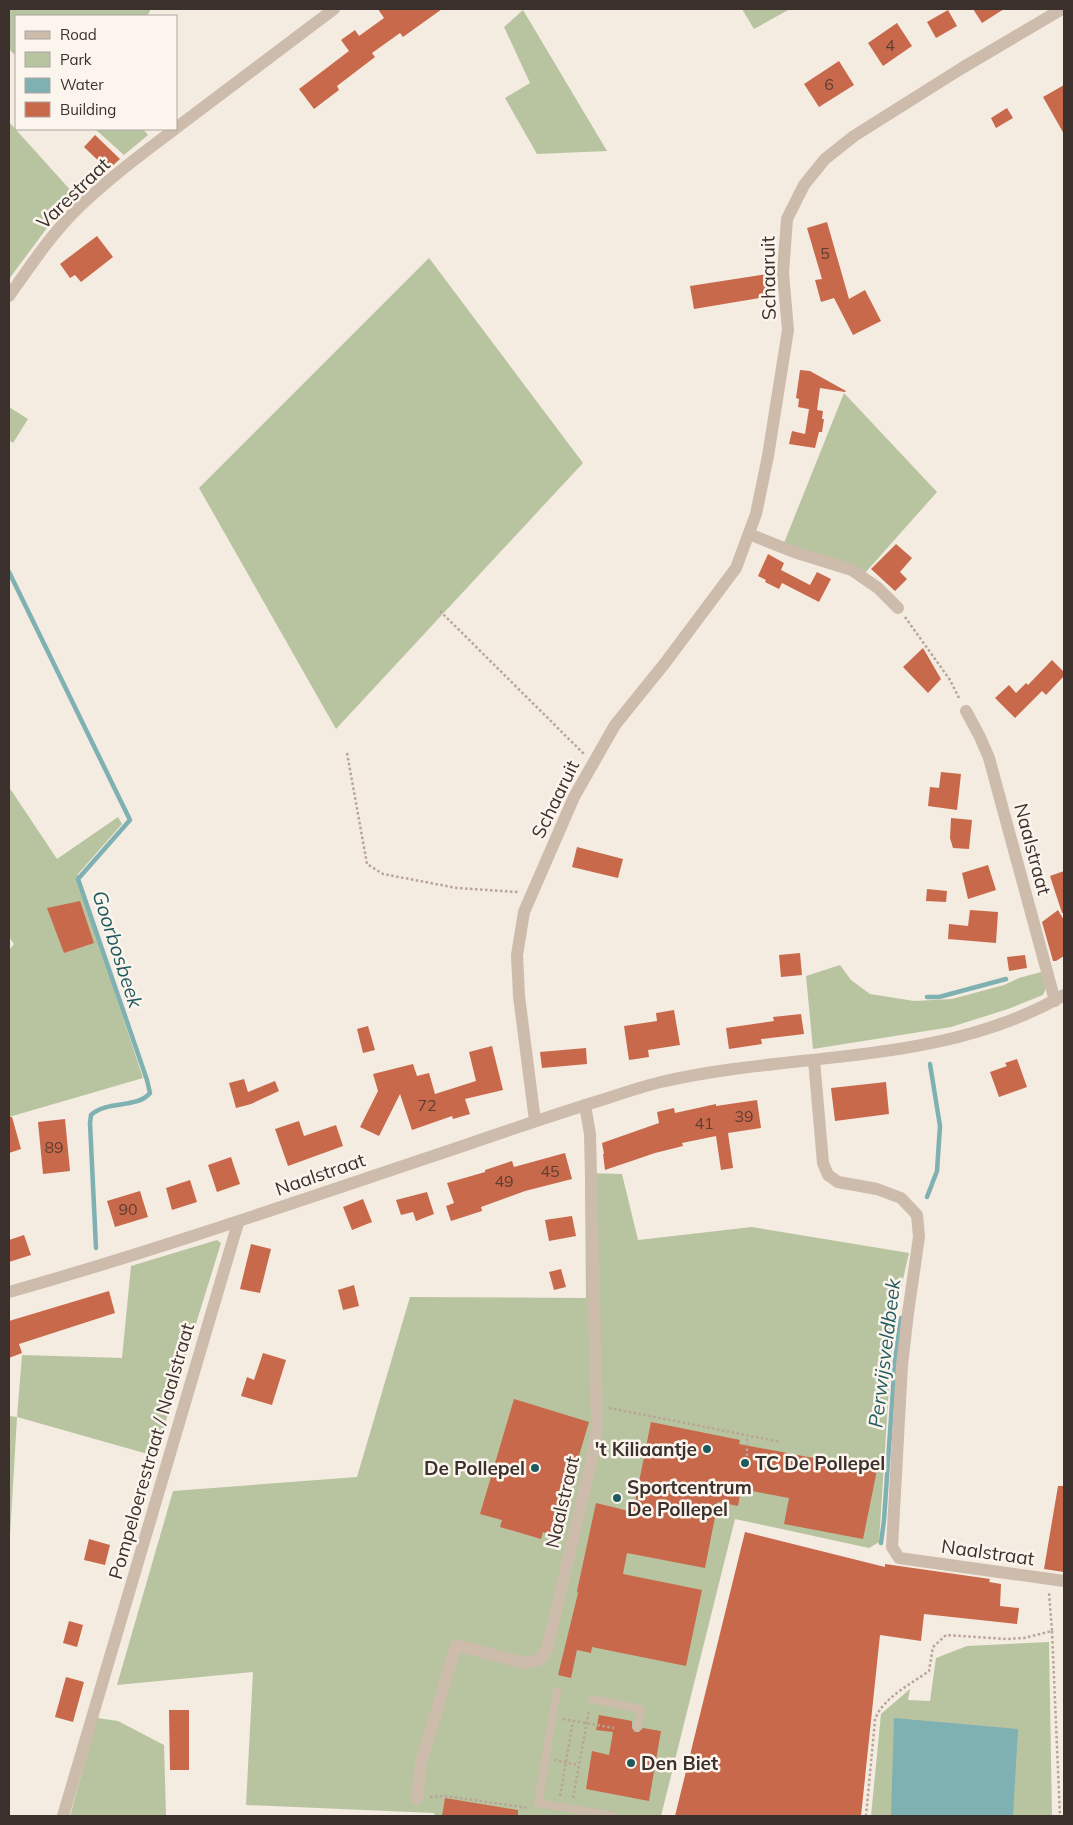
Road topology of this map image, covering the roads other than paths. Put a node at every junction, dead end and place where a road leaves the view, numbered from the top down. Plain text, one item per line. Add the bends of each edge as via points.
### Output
1 (334, 9) edge
2 (1062, 9) edge
3 (178, 126) edge
4 (173, 130) edge
5 (9, 296) edge
6 (749, 534) junction
7 (898, 608) road end
8 (966, 711) road end
9 (1059, 998) edge
10 (814, 1060) junction
11 (585, 1105) junction
12 (535, 1121) junction
13 (238, 1223) junction
14 (9, 1292) edge
15 (1064, 1581) edge
16 (557, 1691) dead end
17 (592, 1699) road end
18 (637, 1727) dead end
19 (418, 1798) road end
20 (63, 1816) edge
21 (614, 1816) edge

1 - 3 street, Varestraat
2 - 6 street, Schaaruit via 854,136 826,159 804,185 786,220 783,273 788,330 768,456
4 - 5 street, Varestraat via 72,215
6 - 7 street via 852,570 878,588
6 - 12 street, Schaaruit via 736,568 615,725 574,798 524,912 517,955 519,996
8 - 9 street, Naalstraat via 989,758
9 - 10 street, Naalstraat via 1006,1022 955,1038 892,1051
10 - 11 street, Naalstraat via 719,1071 661,1082
10 - 15 street, Naalstraat via 823,1163 828,1175 838,1182 877,1189 901,1198 917,1215 919,1237 902,1365 892,1547 899,1558
11 - 12 street, Naalstraat
11 - 19 street, Naalstraat via 590,1134 597,1426 546,1649 539,1660 524,1663 456,1645 421,1763
12 - 13 street, Naalstraat
13 - 14 street, Naalstraat
13 - 20 street, Pompeloerestraat / Naalstraat
16 - 21 lane via 538,1803
17 - 18 lane via 641,1709

